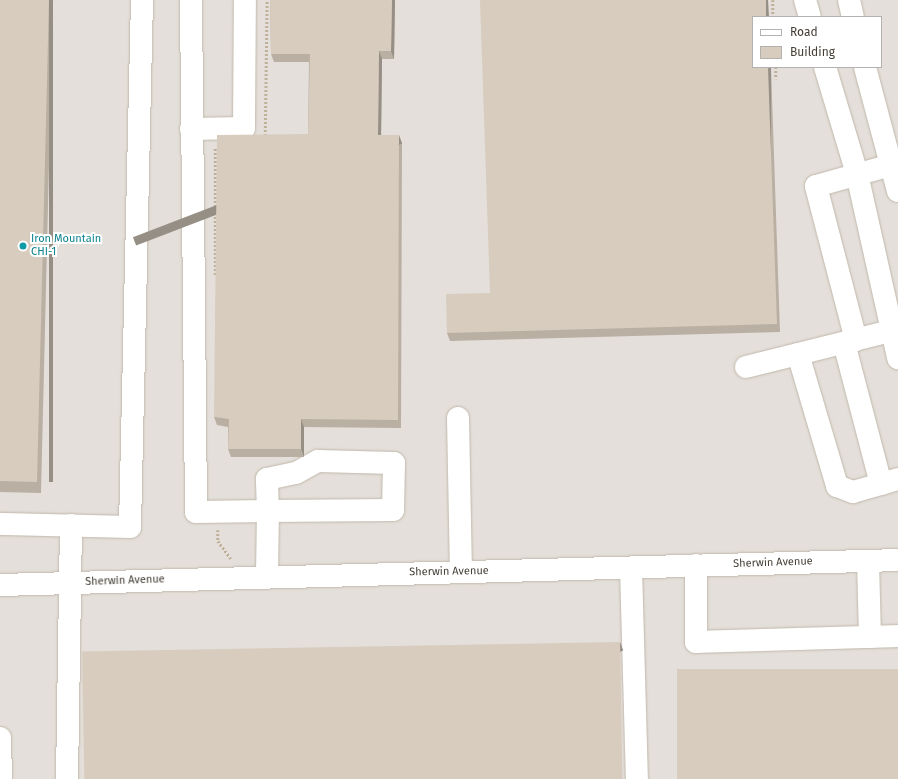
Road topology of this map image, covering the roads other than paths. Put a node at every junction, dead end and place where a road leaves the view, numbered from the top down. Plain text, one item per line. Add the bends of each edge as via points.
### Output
1 (142, 0) edge
2 (190, 0) edge
3 (245, 0) edge
4 (806, 0) edge
5 (849, 0) edge
6 (810, 16) edge
7 (853, 16) edge
8 (825, 68) edge
9 (865, 68) edge
10 (191, 128) junction
11 (894, 164) edge
12 (857, 174) junction
13 (898, 191) edge
14 (894, 330) edge
15 (850, 341) junction
16 (798, 354) junction
17 (898, 358) edge
18 (746, 367) dead end
19 (458, 418) dead end
20 (890, 482) edge
21 (268, 511) junction
22 (0, 524) edge
23 (71, 525) junction
24 (898, 560) edge
25 (868, 561) junction
26 (696, 566) junction
27 (631, 568) junction
28 (461, 572) junction
29 (267, 577) junction
30 (68, 583) junction
31 (0, 585) edge
32 (898, 636) edge
33 (870, 637) junction
34 (0, 738) edge
35 (1, 779) edge
36 (67, 779) edge
37 (637, 779) edge

1 - 23 street via 130,527
2 - 10 street
3 - 10 street via 244,128
4 - 6 street
5 - 7 street
8 - 12 street
9 - 11 street
10 - 21 street via 196,512
11 - 12 street
11 - 13 street
12 - 14 street
12 - 15 street via 816,186
14 - 15 street
14 - 17 street
15 - 16 street
15 - 20 street
16 - 18 street
16 - 20 street via 837,486 853,492
19 - 28 street
21 - 21 street via 267,478 296,473 318,461 394,462 393,510
21 - 29 street
22 - 23 street
23 - 30 street
24 - 25 street, Sherwin Avenue
25 - 26 street, Sherwin Avenue
25 - 33 street
26 - 27 street, Sherwin Avenue
26 - 33 street via 696,642
27 - 28 street, Sherwin Avenue
27 - 37 street
28 - 29 street, Sherwin Avenue
29 - 30 street, Sherwin Avenue
30 - 31 street, Sherwin Avenue
30 - 36 street
32 - 33 street
34 - 35 street

